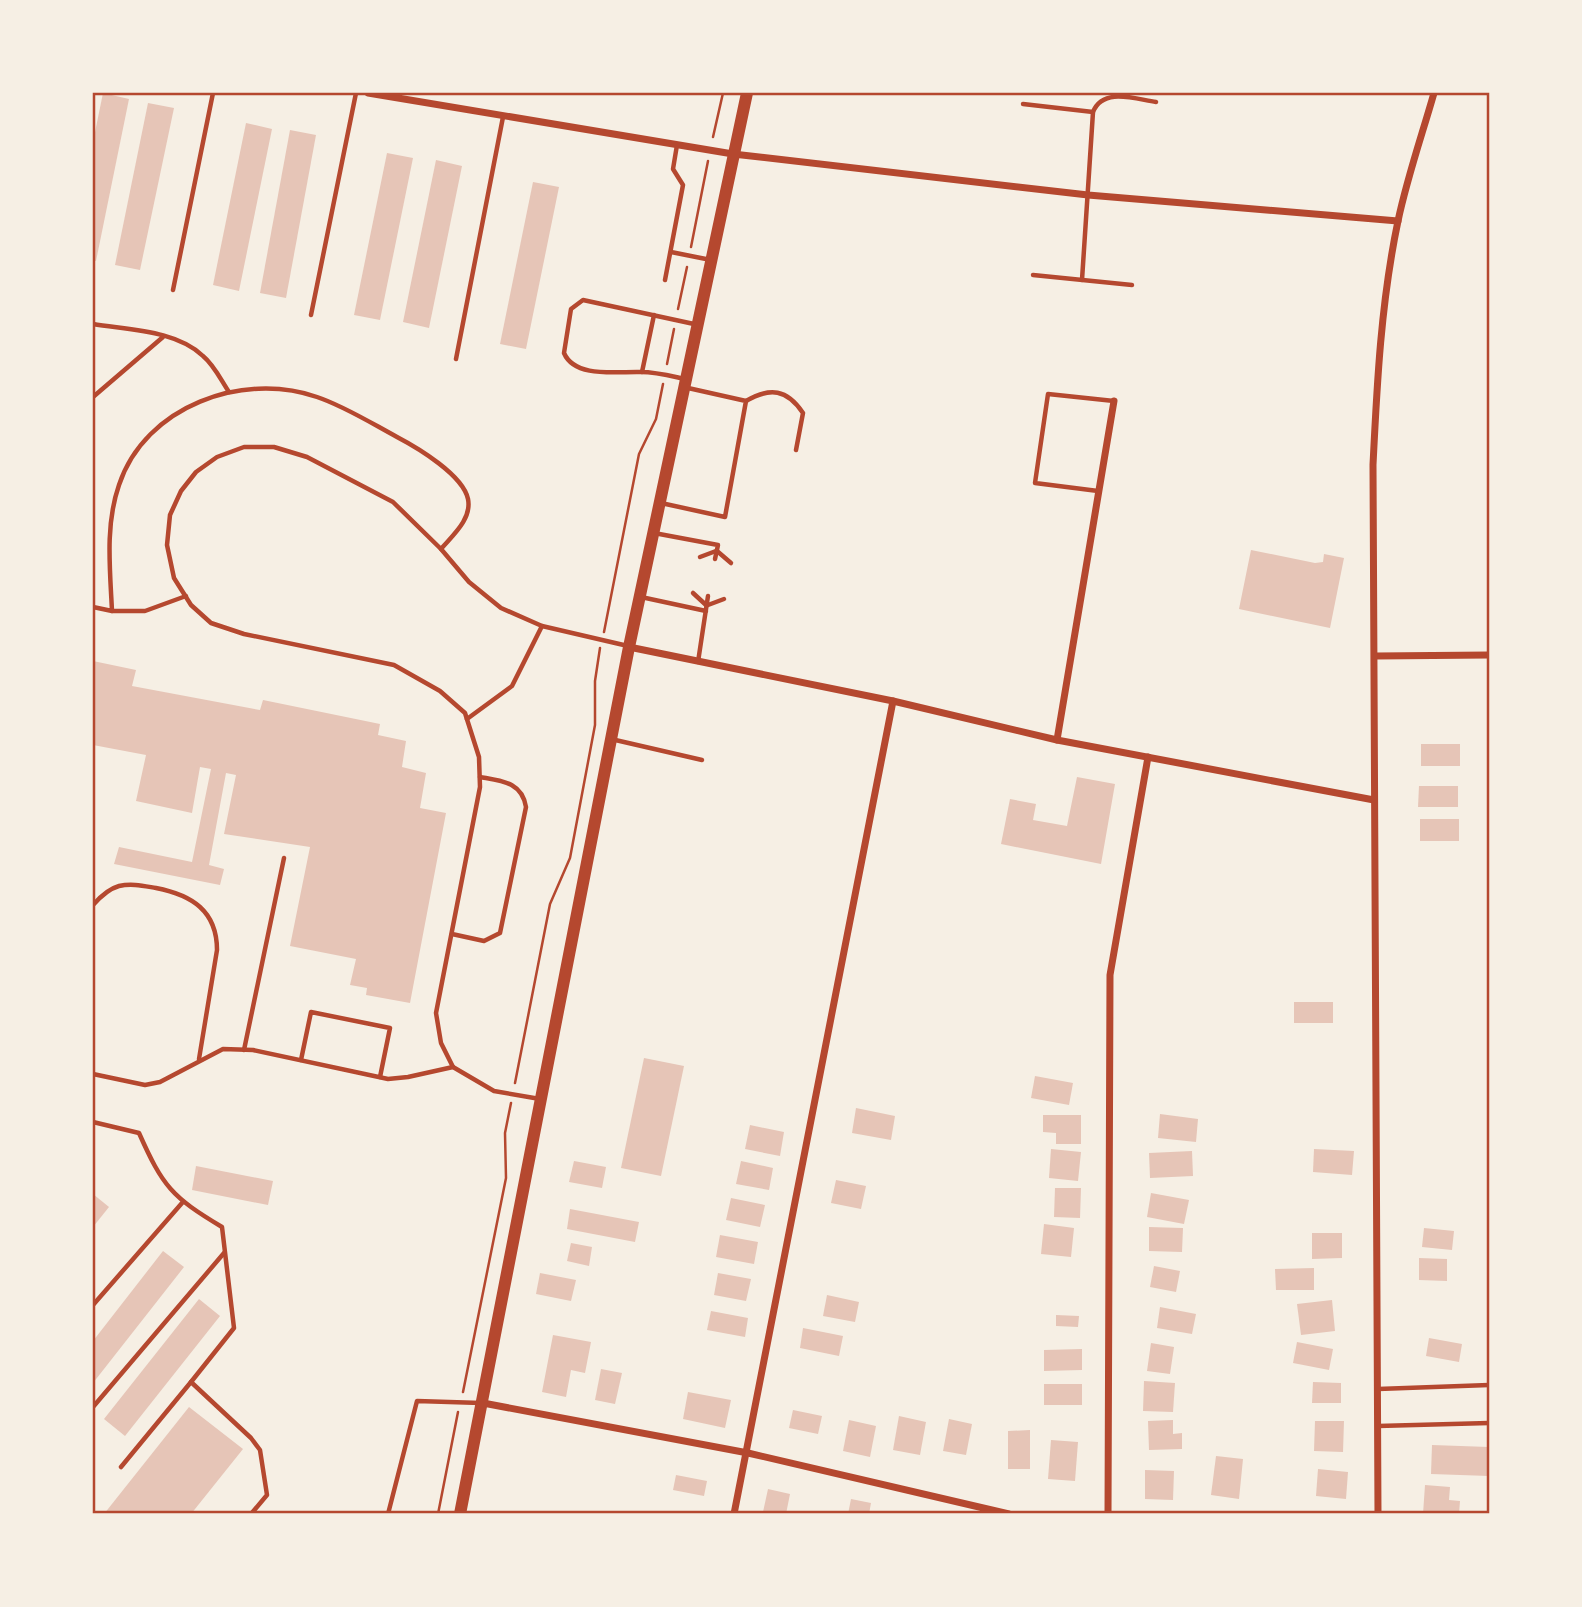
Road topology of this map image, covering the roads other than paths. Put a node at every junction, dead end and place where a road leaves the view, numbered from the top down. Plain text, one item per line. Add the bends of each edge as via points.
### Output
1 (212, 93) edge
2 (356, 93) edge
3 (368, 93) edge
4 (747, 93) edge
5 (1434, 93) edge
6 (1156, 102) dead end
7 (1023, 104) dead end
8 (1093, 112) junction
9 (503, 117) junction
10 (677, 145) junction
11 (733, 154) junction
12 (1088, 195) junction
13 (1398, 221) junction
14 (671, 252) junction
15 (712, 260) junction
16 (1032, 275) dead end
17 (666, 280) dead end
18 (1082, 280) junction
19 (1132, 285) dead end
20 (173, 290) dead end
21 (311, 315) dead end
22 (653, 315) junction
23 (93, 324) edge
24 (699, 325) junction
25 (163, 336) junction
26 (456, 359) dead end
27 (642, 372) junction
28 (687, 384) junction
29 (229, 392) junction
30 (93, 397) edge
31 (746, 401) junction
32 (1114, 401) joint
33 (796, 450) dead end
34 (1099, 491) junction
35 (660, 503) junction
36 (653, 533) junction
37 (441, 549) junction
38 (717, 551) junction
39 (700, 556) dead end
40 (715, 559) dead end
41 (731, 563) dead end
42 (693, 593) dead end
43 (186, 596) junction
44 (708, 596) dead end
45 (640, 597) junction
46 (724, 599) dead end
47 (93, 607) edge
48 (706, 608) junction
49 (112, 611) junction
50 (541, 626) junction
51 (629, 646) junction
52 (1489, 655) edge
53 (1376, 656) junction
54 (698, 663) junction
55 (893, 701) junction
56 (467, 719) junction
57 (611, 739) junction
58 (1057, 740) junction
59 (1148, 757) junction
60 (702, 760) dead end
61 (480, 778) junction
62 (1374, 800) junction
63 (284, 858) dead end
64 (93, 905) edge
65 (452, 934) junction
66 (244, 1050) junction
67 (198, 1060) junction
68 (301, 1060) junction
69 (453, 1067) junction
70 (93, 1074) edge
71 (380, 1077) junction
72 (543, 1100) junction
73 (93, 1122) edge
74 (182, 1203) junction
75 (225, 1252) junction
76 (93, 1305) edge
77 (191, 1382) junction
78 (1489, 1385) edge
79 (1377, 1389) junction
80 (483, 1403) junction
81 (93, 1407) edge
82 (1489, 1423) edge
83 (1378, 1426) junction
84 (748, 1453) junction
85 (121, 1467) dead end
86 (251, 1514) edge
87 (388, 1514) edge
88 (460, 1514) edge
89 (734, 1514) edge
90 (1009, 1514) edge
91 (1108, 1514) edge
92 (1378, 1514) edge

1 - 20 lane
2 - 21 lane
3 - 9 street
4 - 11 street
5 - 13 street
6 - 8 lane via 1108,96
7 - 8 lane
8 - 12 lane
9 - 10 street
9 - 26 lane
10 - 11 street
10 - 14 lane via 673,169 683,185
11 - 12 street
11 - 15 street
12 - 13 street
12 - 18 lane
13 - 53 street via 1378,350 1373,465
14 - 15 lane
14 - 17 lane
15 - 24 street
16 - 18 lane
18 - 19 lane
22 - 24 lane
22 - 27 lane
22 - 27 lane via 583,300 571,309 564,353 569,362 603,372
23 - 25 lane
24 - 28 street
25 - 29 lane via 192,346
25 - 30 lane
27 - 28 lane
28 - 31 lane
28 - 35 street
29 - 37 lane via 283,389 317,397 415,447 461,485 468,499 464,522
29 - 49 lane via 200,401 163,423 140,446 119,482 111,515
31 - 33 lane via 774,391 791,398 803,413
31 - 35 lane via 724,517
32 - 34 street
32 - 34 lane via 1048,394 1035,483
34 - 58 street
35 - 36 street
36 - 38 lane via 718,545
36 - 45 street
37 - 43 lane via 393,502 307,457 274,447 244,447 196,472 170,515 167,545 174,578
37 - 50 lane via 469,582 501,608
38 - 39 lane
38 - 40 lane
38 - 41 lane
42 - 48 lane
43 - 49 lane via 145,611
43 - 56 lane via 211,623 244,634 394,665 440,691
44 - 48 lane
45 - 48 lane
45 - 51 street
46 - 48 lane
47 - 49 lane
48 - 54 lane
50 - 51 lane
50 - 56 lane via 512,686
51 - 54 street
51 - 57 street
52 - 53 street
53 - 62 street
54 - 55 street
55 - 58 street
55 - 84 street
56 - 61 lane via 479,757
57 - 60 lane
57 - 72 street
58 - 59 street
59 - 62 street
59 - 91 street via 1110,975
61 - 65 lane
61 - 65 lane via 516,786 524,794 526,807 500,933 484,941
62 - 79 street
63 - 66 lane
64 - 67 lane via 117,886 136,884 190,897 211,918 217,950
65 - 69 lane via 436,1013 441,1043
66 - 67 lane via 223,1049
66 - 68 lane
67 - 70 lane via 160,1082 145,1085
68 - 71 lane
68 - 71 lane via 311,1012 390,1028
69 - 71 lane via 408,1077
69 - 72 lane via 494,1090
72 - 80 street
73 - 74 lane via 139,1133 156,1172
74 - 75 lane via 222,1227
74 - 76 lane
75 - 77 lane via 234,1328
75 - 81 lane
77 - 85 lane
77 - 86 lane via 260,1450 267,1495
78 - 79 lane
79 - 83 street
80 - 84 street
80 - 87 lane via 417,1401
80 - 88 street
82 - 83 lane
83 - 92 street
84 - 89 street
84 - 90 street

